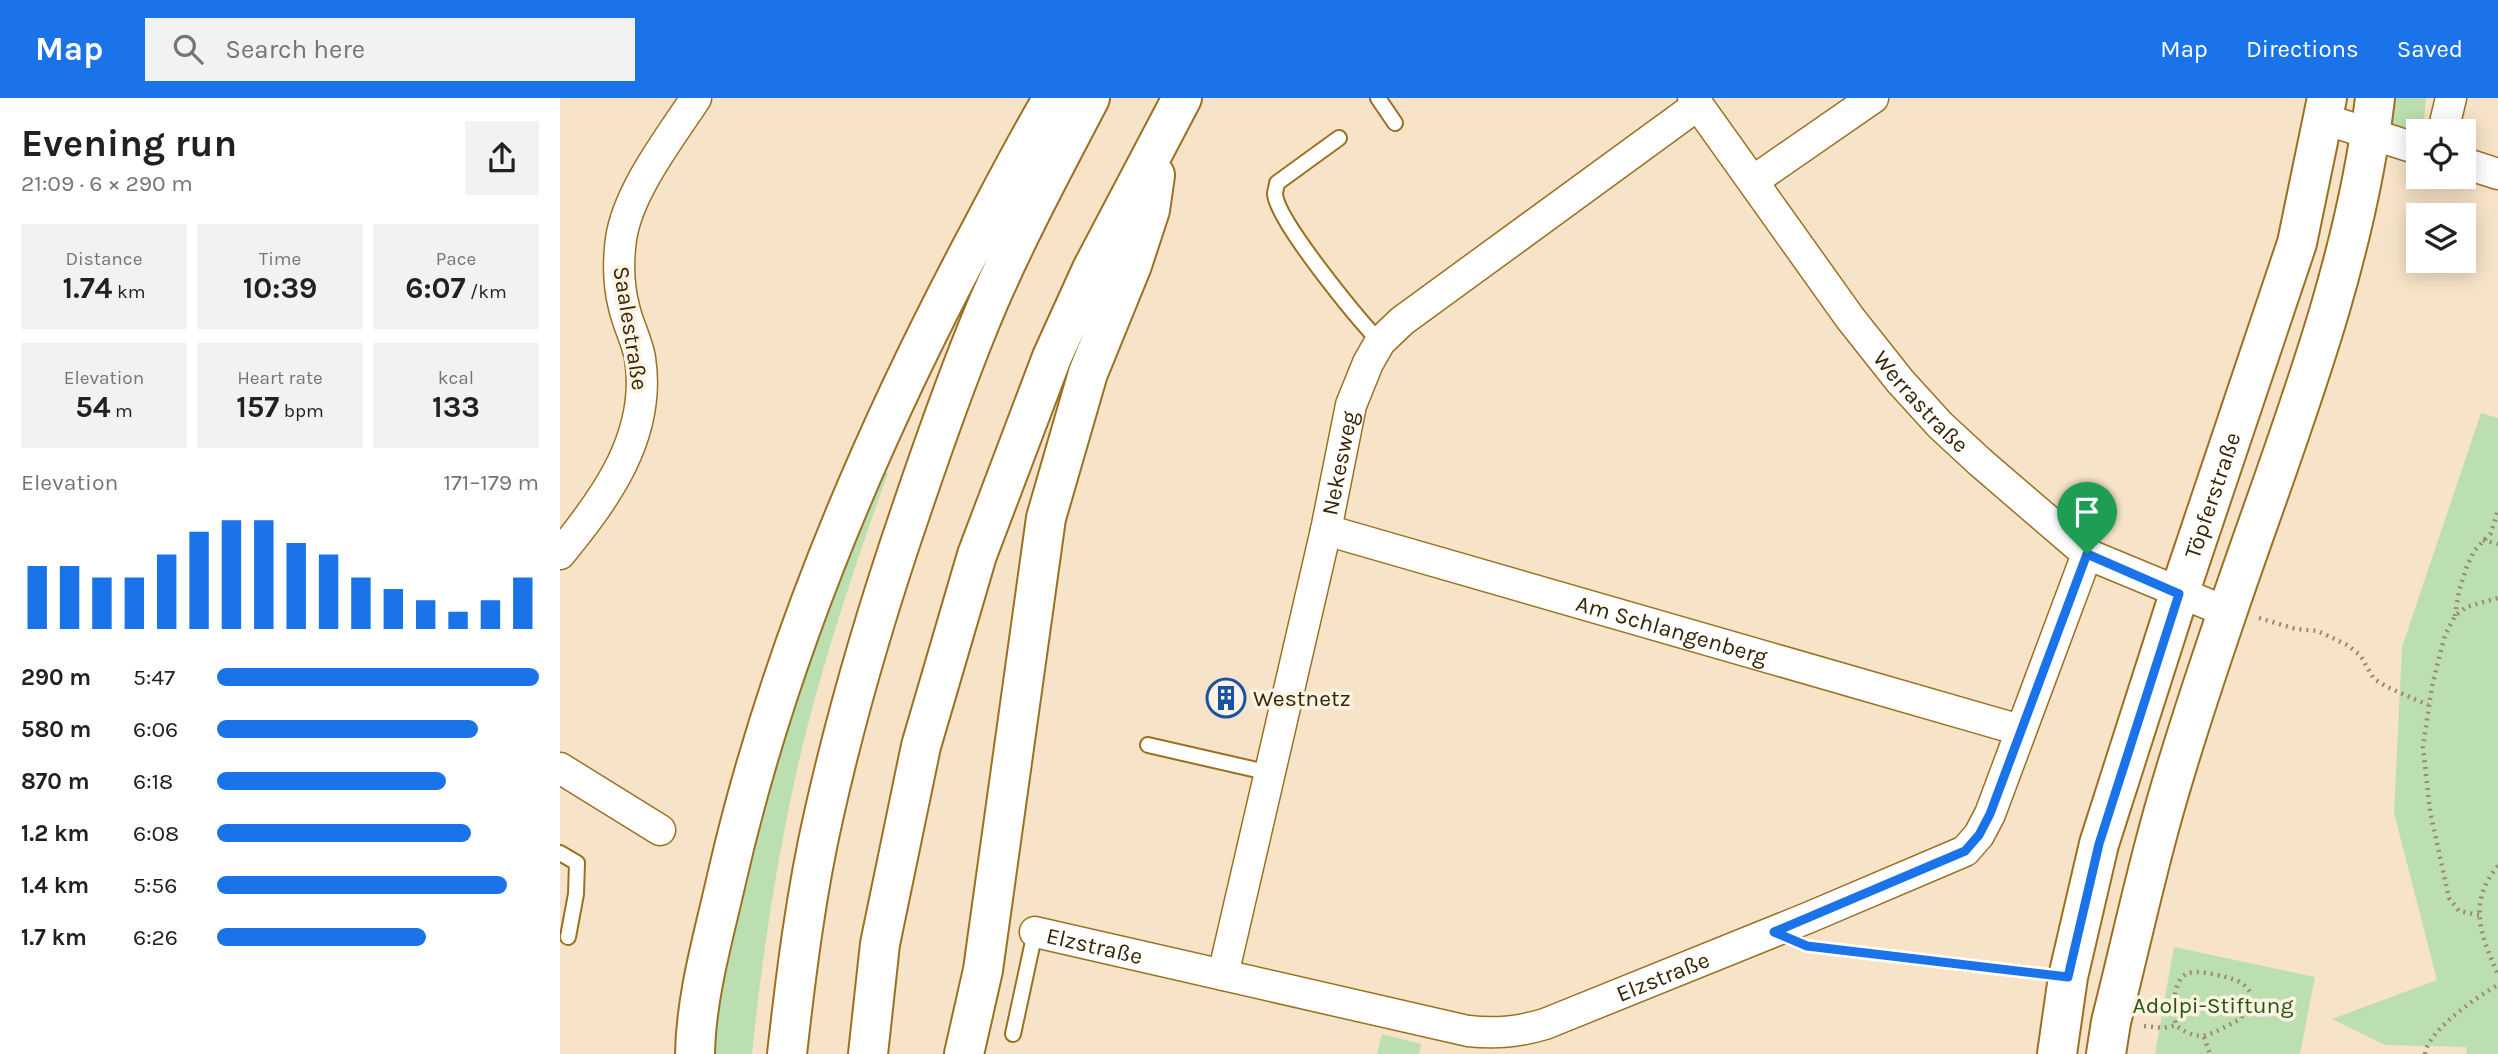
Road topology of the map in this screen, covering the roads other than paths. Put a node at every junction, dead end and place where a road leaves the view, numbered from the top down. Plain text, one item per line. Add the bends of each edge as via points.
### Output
1 (696, 98) edge
2 (1053, 98) edge
3 (1090, 98) edge
4 (1182, 98) edge
5 (1378, 98) edge
6 (1873, 98) edge
7 (2451, 98) edge
8 (1696, 101) edge
9 (2325, 109) edge
10 (2373, 116) edge
11 (2446, 119) edge
12 (1395, 123) dead end
13 (1162, 132) junction
14 (1339, 138) dead end
15 (2406, 140) edge
16 (2476, 167) edge
17 (2498, 174) edge
18 (1753, 181) junction
19 (1380, 342) junction
20 (1326, 530) junction
21 (560, 554) edge
22 (2087, 554) junction
23 (2179, 594) junction
24 (2228, 610) junction
25 (2020, 730) junction
26 (1148, 745) dead end
27 (560, 768) edge
28 (1270, 773) junction
29 (660, 830) dead end
30 (560, 853) edge
31 (1035, 932) joint
32 (568, 937) dead end
33 (1223, 975) junction
34 (701, 997) junction
35 (1013, 1034) dead end
36 (2109, 1038) edge
37 (676, 1054) edge
38 (695, 1054) edge
39 (787, 1054) edge
40 (868, 1054) edge
41 (964, 1054) edge
42 (2057, 1054) edge

1 - 21 street, Saalestraße via 639,189 621,235 618,271 639,357 643,399 630,450 590,518
2 - 34 main road via 929,328 846,512 752,781
3 - 39 main road via 988,303 889,576 823,817
4 - 13 main road
5 - 12 lane
6 - 18 street
7 - 11 street
8 - 18 street, Werrastraße
8 - 19 street, Nekesweg
9 - 10 street
9 - 23 main road, Töpferstraße via 2297,243
10 - 15 street
10 - 24 main road via 2344,263 2310,377
13 - 40 main road via 1052,357 977,555 921,746 880,944
13 - 41 main road via 1150,210 1088,373 1046,518 983,970
14 - 19 lane via 1277,183 1275,195 1288,223 1352,312
16 - 17 street
18 - 22 street, Werrastraße via 1900,381 1980,463
19 - 20 street, Nekesweg via 1351,405
20 - 25 street, Am Schlangenberg
20 - 28 street, Nekesweg
22 - 23 street, Werrastraße
22 - 25 street, Elzstraße
23 - 24 street, Werrastraße
23 - 42 main road, Töpferstraße via 2099,844 2068,977
24 - 36 main road via 2158,831
25 - 33 street, Elzstraße via 1990,814 1965,851 1545,1024 1517,1032 1468,1031
26 - 28 lane
27 - 29 street
28 - 33 street, Nekesweg
30 - 32 lane via 577,863
31 - 33 street, Elzstraße
31 - 35 lane
34 - 37 main road
34 - 38 main road

